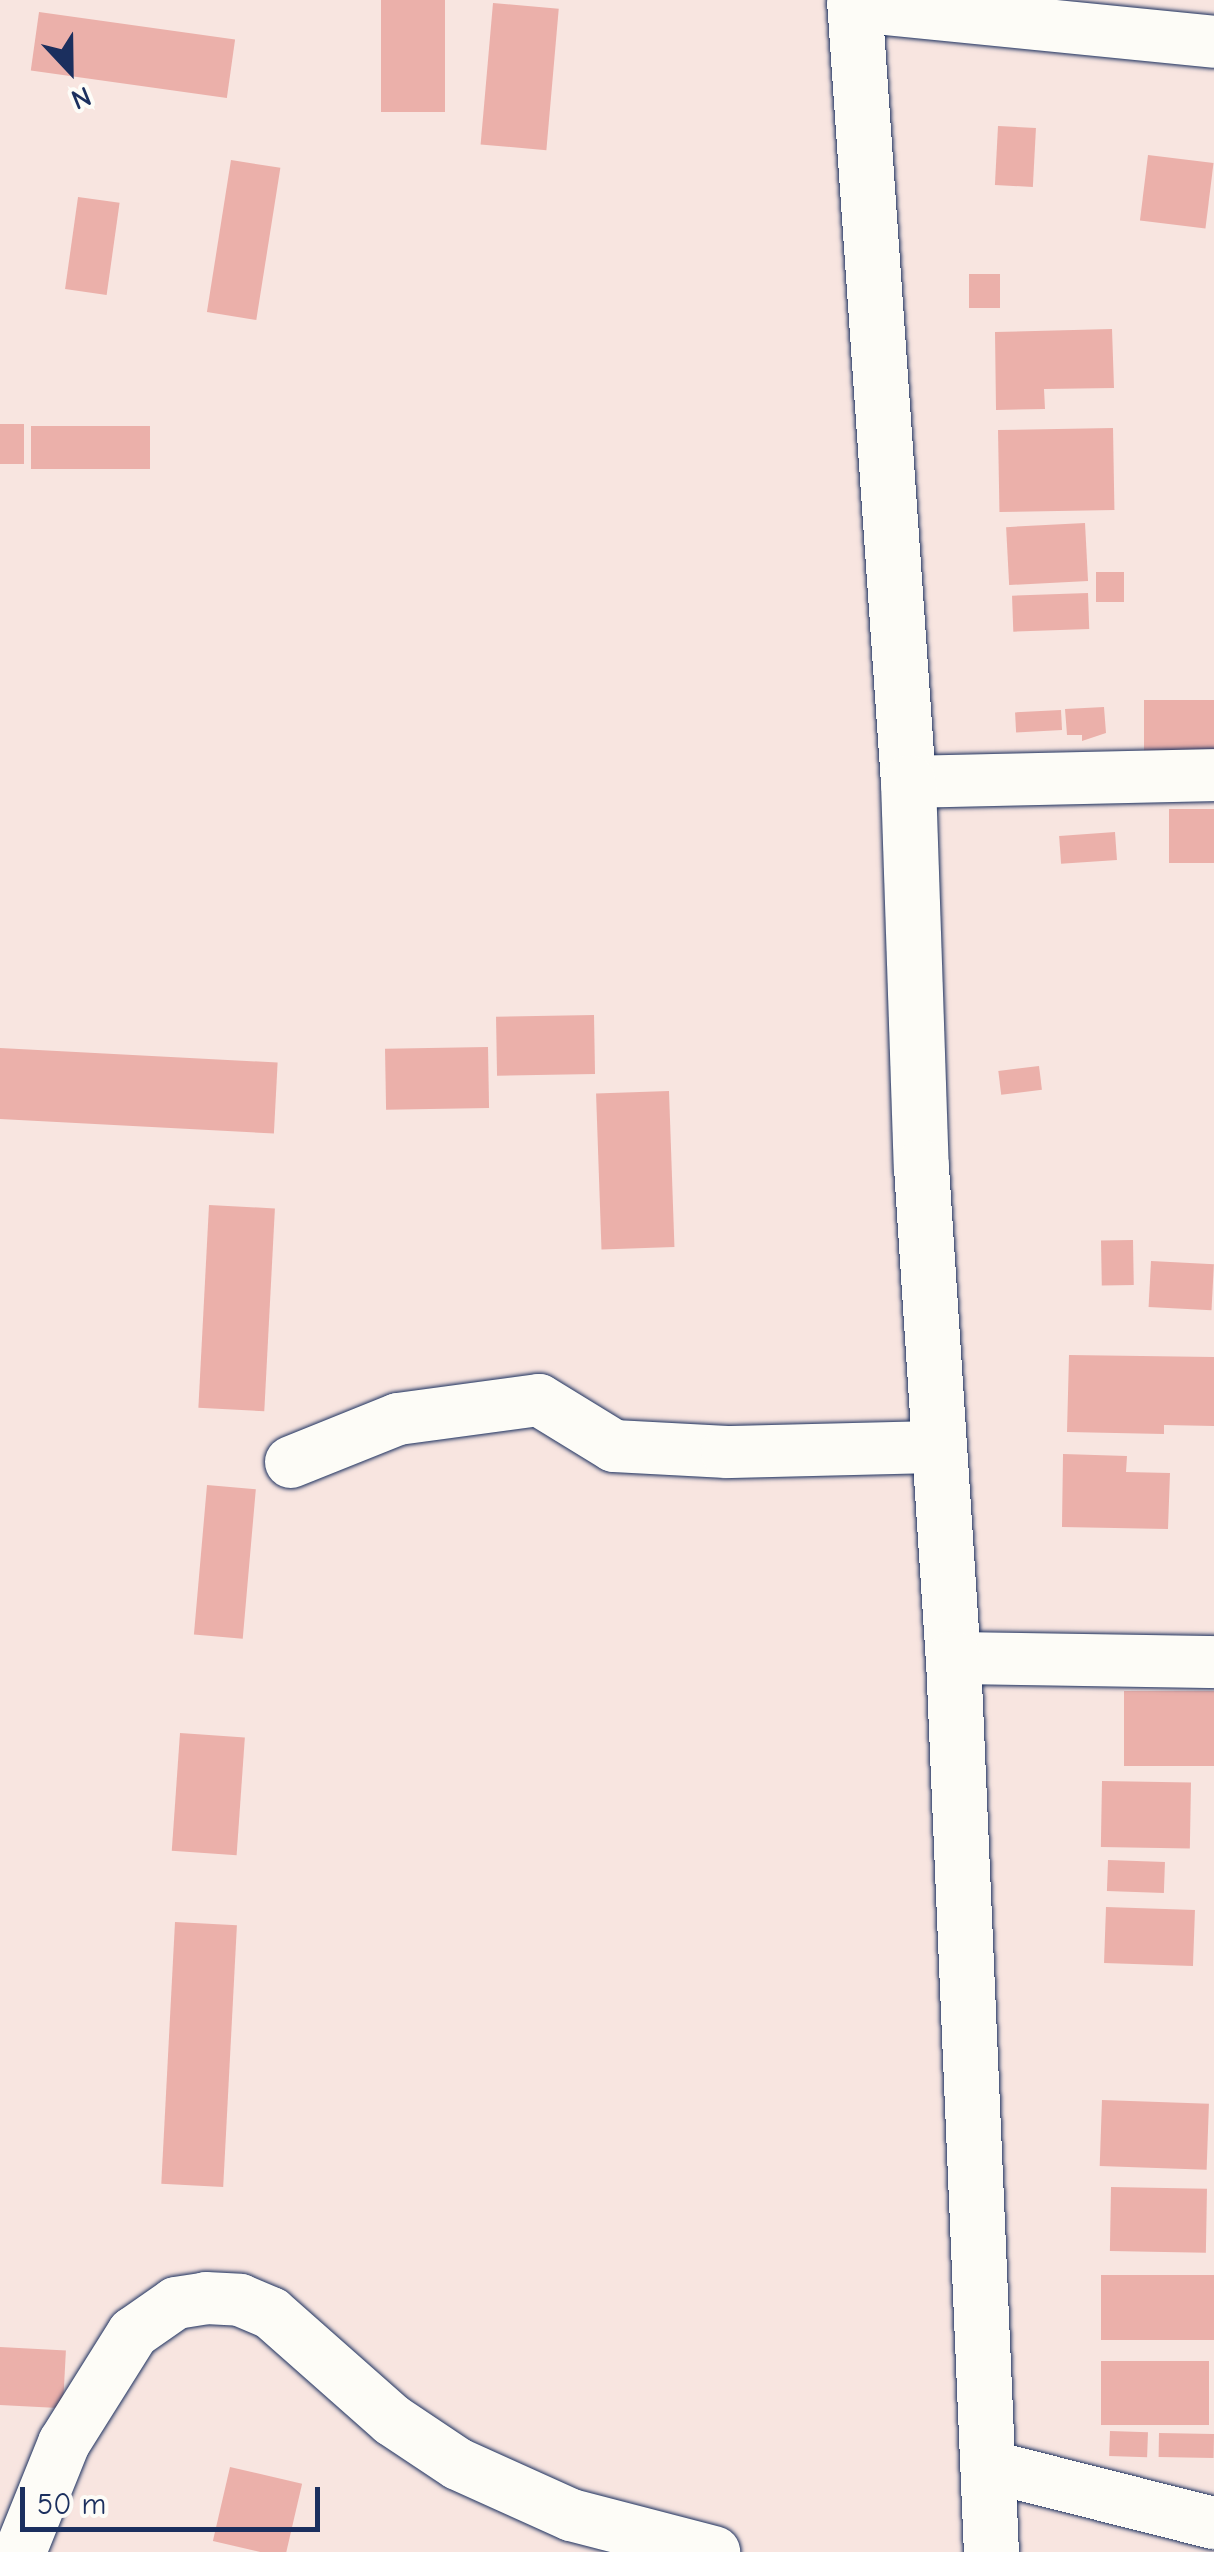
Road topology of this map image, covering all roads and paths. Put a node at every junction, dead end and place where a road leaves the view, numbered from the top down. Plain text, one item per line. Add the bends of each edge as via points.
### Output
1 (854, 3) edge
2 (1214, 42) edge
3 (1214, 775) edge
4 (908, 782) junction
5 (939, 1447) junction
6 (291, 1462) dead end
7 (953, 1658) junction
8 (1214, 1662) edge
9 (992, 2466) junction
10 (1214, 2523) edge
11 (20, 2552) edge
12 (714, 2552) edge
13 (991, 2552) edge

1 - 2 street
1 - 4 main road
3 - 4 street
4 - 5 main road
5 - 6 street via 728,1452 614,1446 539,1400 398,1419
5 - 7 main road
7 - 8 street
7 - 9 main road
9 - 10 street
9 - 13 main road
11 - 12 street via 64,2443 133,2333 176,2302 206,2298 240,2300 270,2313 392,2420 458,2464 572,2515

